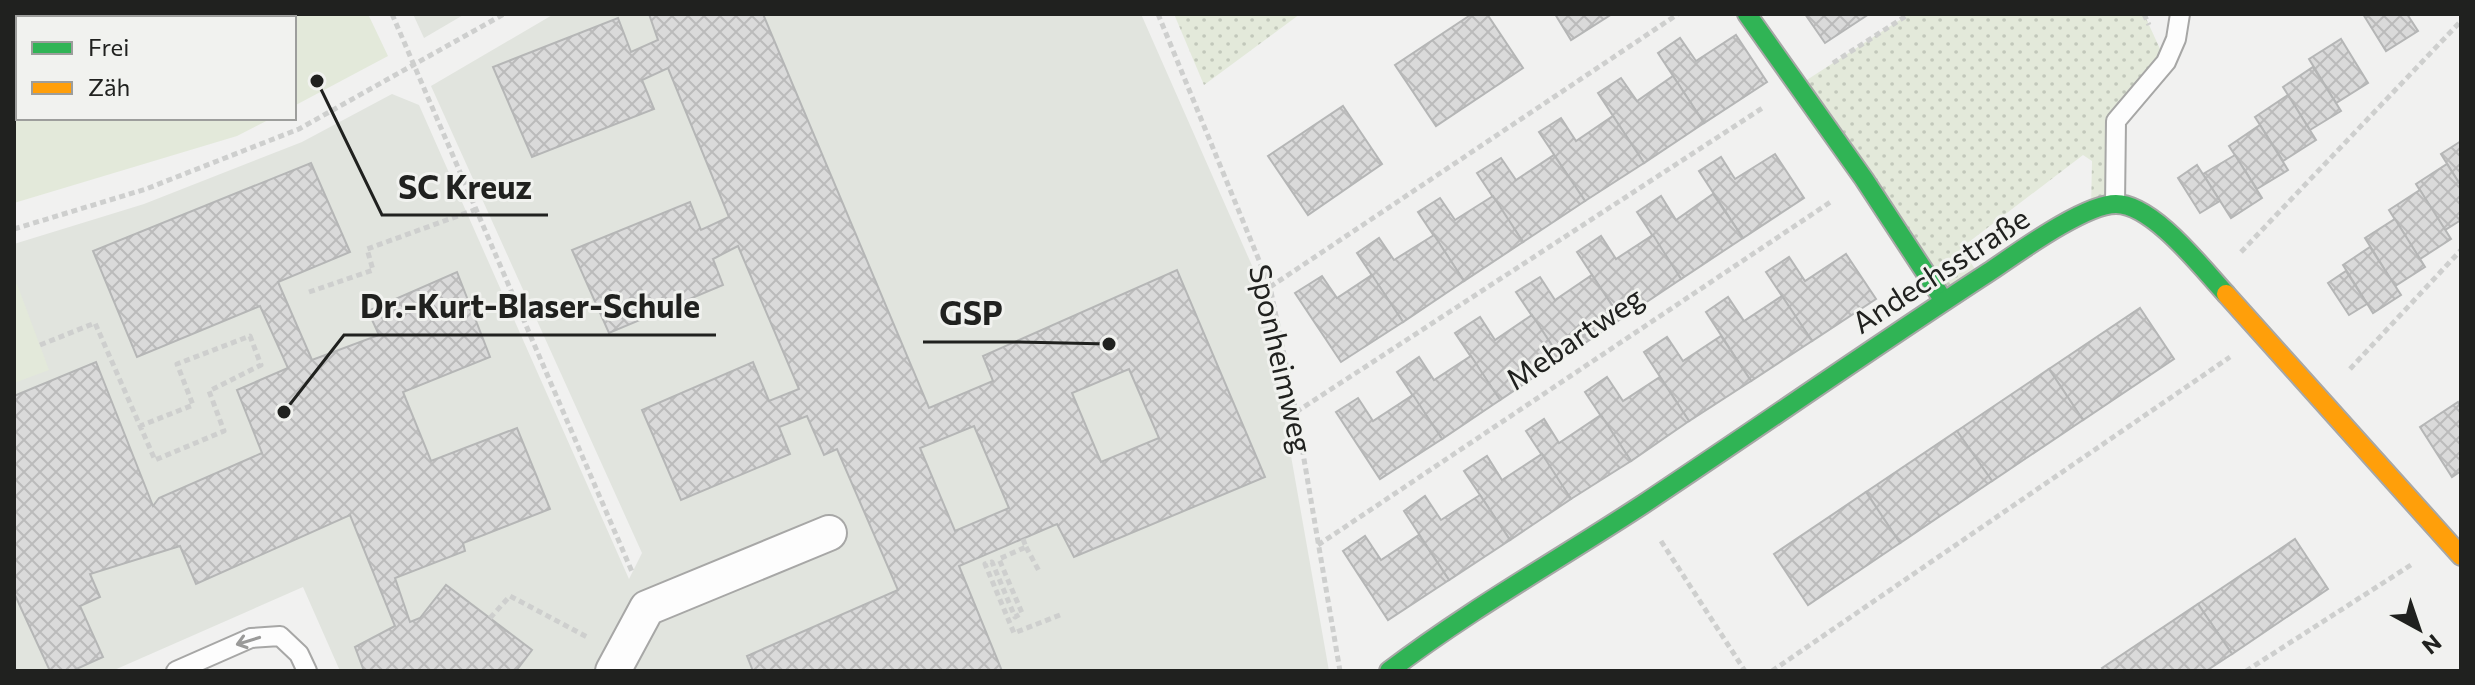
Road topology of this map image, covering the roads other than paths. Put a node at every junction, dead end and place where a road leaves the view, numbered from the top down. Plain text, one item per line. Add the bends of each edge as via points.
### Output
1 (1747, 14) edge
2 (2180, 14) edge
3 (2115, 204) junction
4 (1944, 301) junction
5 (829, 533) dead end
6 (2461, 556) edge
7 (618, 663) edge
8 (176, 671) edge
9 (307, 671) edge
10 (1389, 671) edge

1 - 4 street
2 - 3 lane via 2166,62 2116,121
3 - 4 street, Andechsstraße via 2043,237
3 - 6 street via 2159,224 2264,333
4 - 10 street, Andechsstraße
5 - 7 street via 647,608
9 -> 8 lane via 299,654 280,636 251,638

